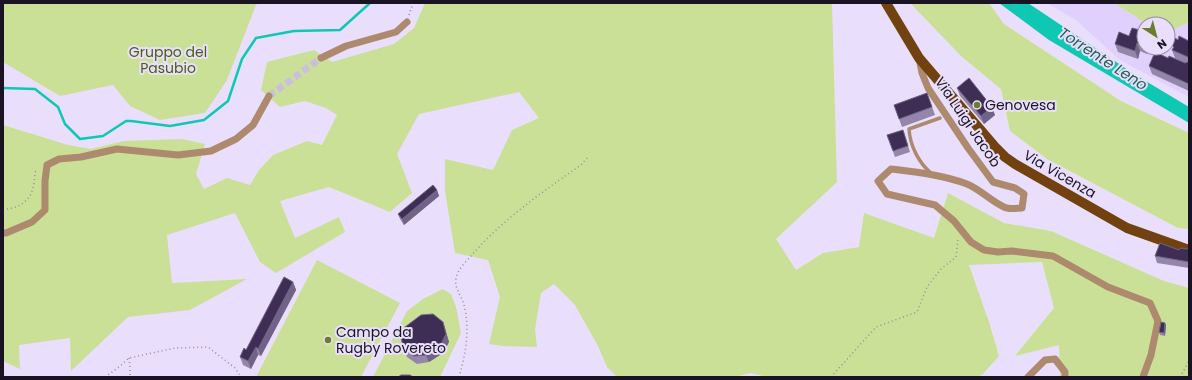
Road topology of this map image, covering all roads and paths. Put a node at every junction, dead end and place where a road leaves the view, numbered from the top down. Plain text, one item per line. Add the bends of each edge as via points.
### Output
1 (413, 3) edge
2 (886, 3) edge
3 (407, 22) joint
4 (322, 58) tunnel mouth
5 (919, 58) junction
6 (269, 96) tunnel mouth
7 (940, 118) dead end
8 (589, 156) dead end
9 (47, 165) junction
10 (936, 176) junction
11 (3, 210) edge
12 (954, 221) junction
13 (3, 233) edge
14 (1189, 250) edge
15 (129, 358) junction
16 (1189, 361) edge
17 (104, 377) edge
18 (130, 377) edge
19 (241, 377) edge
20 (459, 377) edge
21 (831, 377) edge
22 (1028, 377) edge
23 (1065, 377) edge
24 (1143, 377) edge
25 (1180, 377) edge

1 - 3 path
2 - 5 main road, Via Vicenza
3 - 4 street via 396,32 346,46
5 - 10 street, Via Luigi Jacob via 928,88 968,148 993,182 1015,188 1024,194 1022,208 1005,208 968,184
5 - 14 main road, Via Vicenza via 1005,157 1127,228
6 - 9 street via 253,125 236,139 211,151 178,155 117,149 59,159
7 - 10 lane via 909,129 920,162
8 - 20 path via 581,165 502,224 459,270 457,287 464,304 467,324
9 - 11 path via 35,172 32,193 26,202 16,208
9 - 13 street via 44,181 45,210 32,222
10 - 12 street, Via Luigi Jacob via 891,169 878,181 887,194 935,206
12 - 21 path via 959,241 956,257 941,269 927,287 917,312 876,326
12 - 24 street, Via Luigi Jacob via 971,242 984,250 1019,251 1053,256 1108,287 1150,303 1158,320 1151,355
15 - 17 path
15 - 18 path
15 - 19 path via 175,348 208,347 235,368
16 - 25 path
22 - 23 street via 1045,360 1055,359 1065,372

